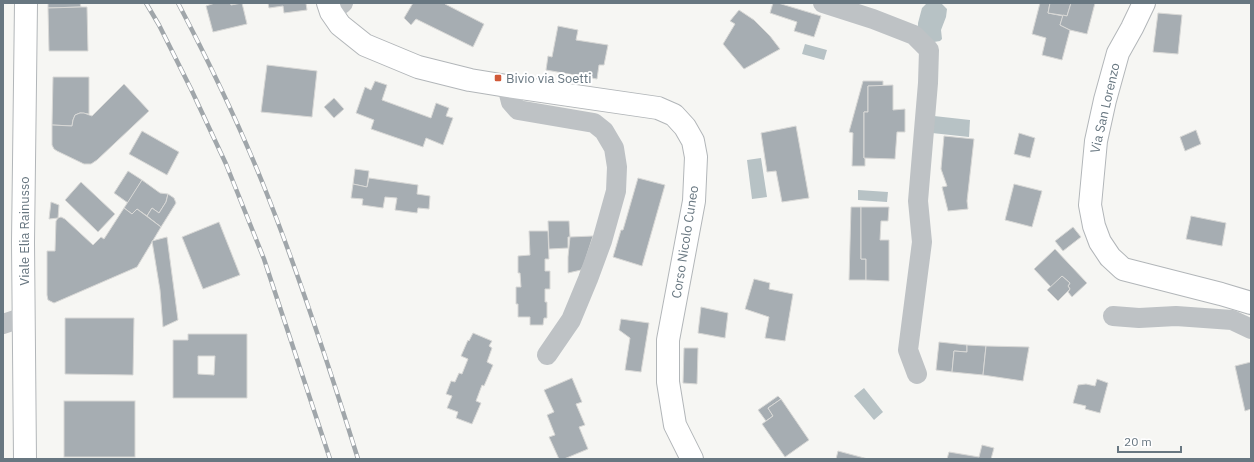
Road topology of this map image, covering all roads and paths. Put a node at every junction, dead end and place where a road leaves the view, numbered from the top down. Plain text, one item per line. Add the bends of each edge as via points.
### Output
1 (26, 3) edge
2 (823, 3) edge
3 (1144, 3) edge
4 (334, 6) edge
5 (507, 86) junction
6 (1251, 303) edge
7 (1112, 316) dead end
8 (24, 317) junction
9 (3, 324) edge
10 (1251, 329) edge
11 (547, 355) dead end
12 (917, 374) dead end
13 (25, 459) edge
14 (692, 459) edge

1 - 8 main road, Viale Elia Rainusso
2 - 12 street via 914,35 929,50 918,201 922,242 908,350
3 - 6 main road, Via San Lorenzo via 1118,53 1105,100 1096,141 1090,198 1094,226 1100,242 1110,257 1123,269
4 - 5 main road, Corso Nicolo Cuneo via 340,25 365,44 418,67
5 - 11 street via 511,102 518,110 594,123 604,131 614,148 617,167 616,191 588,279 571,320
5 - 14 main road, Corso Nicolo Cuneo via 658,108 674,115 693,141 696,157 694,201 668,340 668,382 676,425
7 - 10 street via 1176,316 1232,320
8 - 9 street
8 - 13 main road, Viale Elia Rainusso

